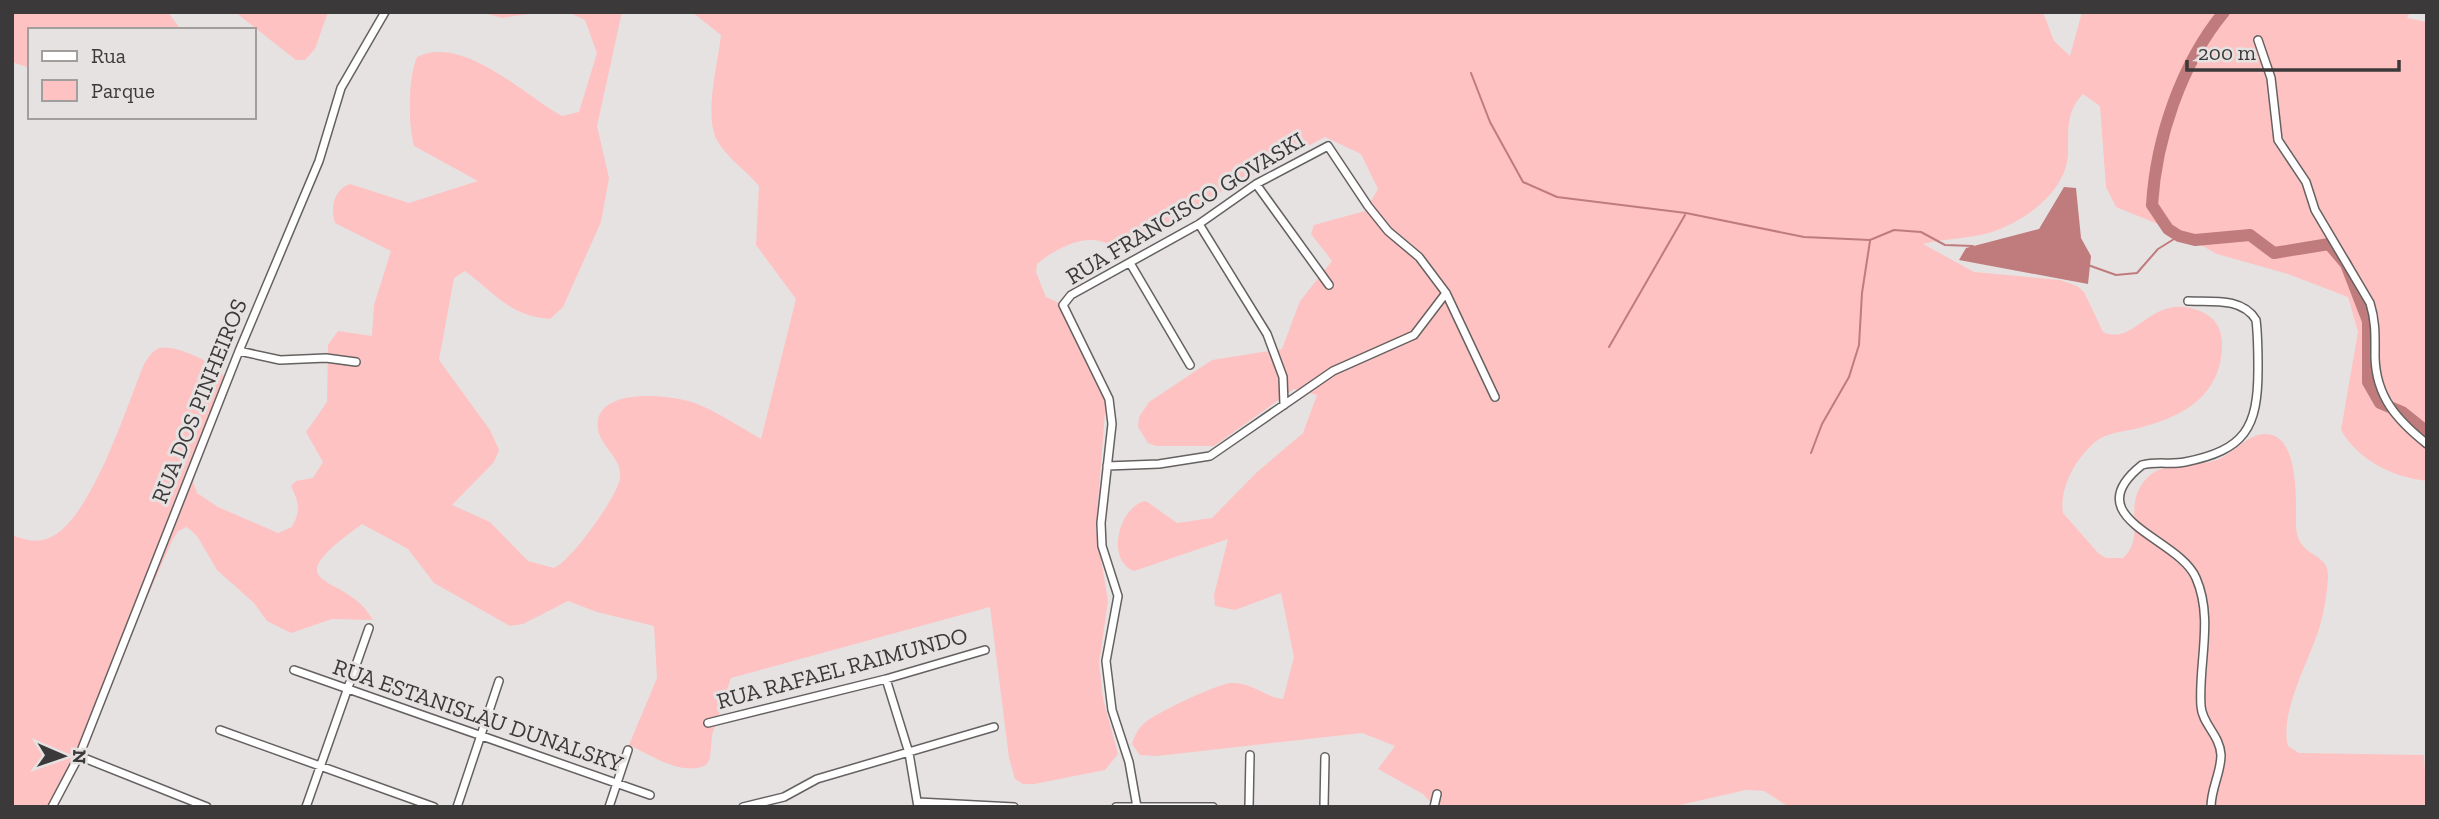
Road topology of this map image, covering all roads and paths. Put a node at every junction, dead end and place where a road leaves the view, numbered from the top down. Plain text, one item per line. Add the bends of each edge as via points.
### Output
1 (385, 12) edge
2 (2258, 40) dead end
3 (1256, 184) junction
4 (1199, 224) junction
5 (1130, 263) junction
6 (1329, 285) dead end
7 (1446, 293) junction
8 (2188, 301) dead end
9 (239, 351) junction
10 (356, 362) dead end
11 (1190, 365) dead end
12 (1495, 397) dead end
13 (1284, 405) junction
14 (2427, 444) edge
15 (1107, 466) junction
16 (369, 628) dead end
17 (985, 650) dead end
18 (294, 670) dead end
19 (887, 679) junction
20 (499, 681) dead end
21 (349, 692) junction
22 (708, 723) dead end
23 (994, 727) dead end
24 (220, 730) dead end
25 (481, 738) junction
26 (628, 750) dead end
27 (909, 753) junction
28 (79, 755) junction
29 (1250, 755) dead end
30 (1325, 757) dead end
31 (321, 764) junction
32 (618, 783) junction
33 (1437, 794) dead end
34 (650, 795) dead end
35 (918, 804) edge
36 (1137, 806) edge
37 (52, 807) edge
38 (207, 807) edge
39 (306, 807) edge
40 (434, 807) edge
41 (457, 807) edge
42 (608, 807) edge
43 (743, 807) edge
44 (1014, 807) edge
45 (1116, 807) edge
46 (1213, 807) edge
47 (1249, 807) edge
48 (1324, 807) edge
49 (1434, 807) edge
50 (2211, 807) edge

1 - 9 street, RUA DOS PINHEIROS via 341,88 319,160
2 - 14 street via 2271,78 2278,140 2306,182 2315,210 2372,311 2381,390 2391,412
3 - 4 street, RUA FRANCISCO GOVASKI
3 - 6 street
3 - 7 street, RUA FRANCISCO GOVASKI via 1328,146 1388,231 1419,257
4 - 5 street, RUA FRANCISCO GOVASKI
4 - 13 street via 1267,334 1283,377
5 - 11 street
5 - 15 street, RUA FRANCISCO GOVASKI via 1071,295 1063,305 1109,399 1112,424
7 - 12 street
7 - 13 street via 1414,335 1333,372
8 - 50 street via 2226,302 2242,307 2256,320 2258,388 2251,426 2238,443 2214,454 2182,463 2142,465 2119,497 2120,510 2134,526 2183,560 2196,577 2203,605 2205,653 2201,706 2219,740 2221,756
9 - 10 street via 281,360
9 - 28 street, RUA DOS PINHEIROS
13 - 15 street via 1210,456
15 - 36 street via 1102,546 1118,596 1106,661 1112,710
16 - 21 street
17 - 19 street, RUA RAFAEL RAIMUNDO
18 - 21 street, RUA ESTANISLAU DUNALSKY
19 - 22 street, RUA RAFAEL RAIMUNDO
19 - 27 street
20 - 25 street
21 - 25 street, RUA ESTANISLAU DUNALSKY
21 - 31 street
23 - 27 street
24 - 31 street
25 - 32 street, RUA ESTANISLAU DUNALSKY
25 - 41 street
26 - 32 street
27 - 35 street
27 - 43 street via 817,779 784,797
28 - 37 street, RUA DOS PINHEIROS
28 - 38 street
29 - 47 street
30 - 48 street
31 - 39 street
31 - 40 street
32 - 34 street, RUA ESTANISLAU DUNALSKY
32 - 42 street
33 - 49 street
35 - 44 street
36 - 45 street
36 - 46 street

